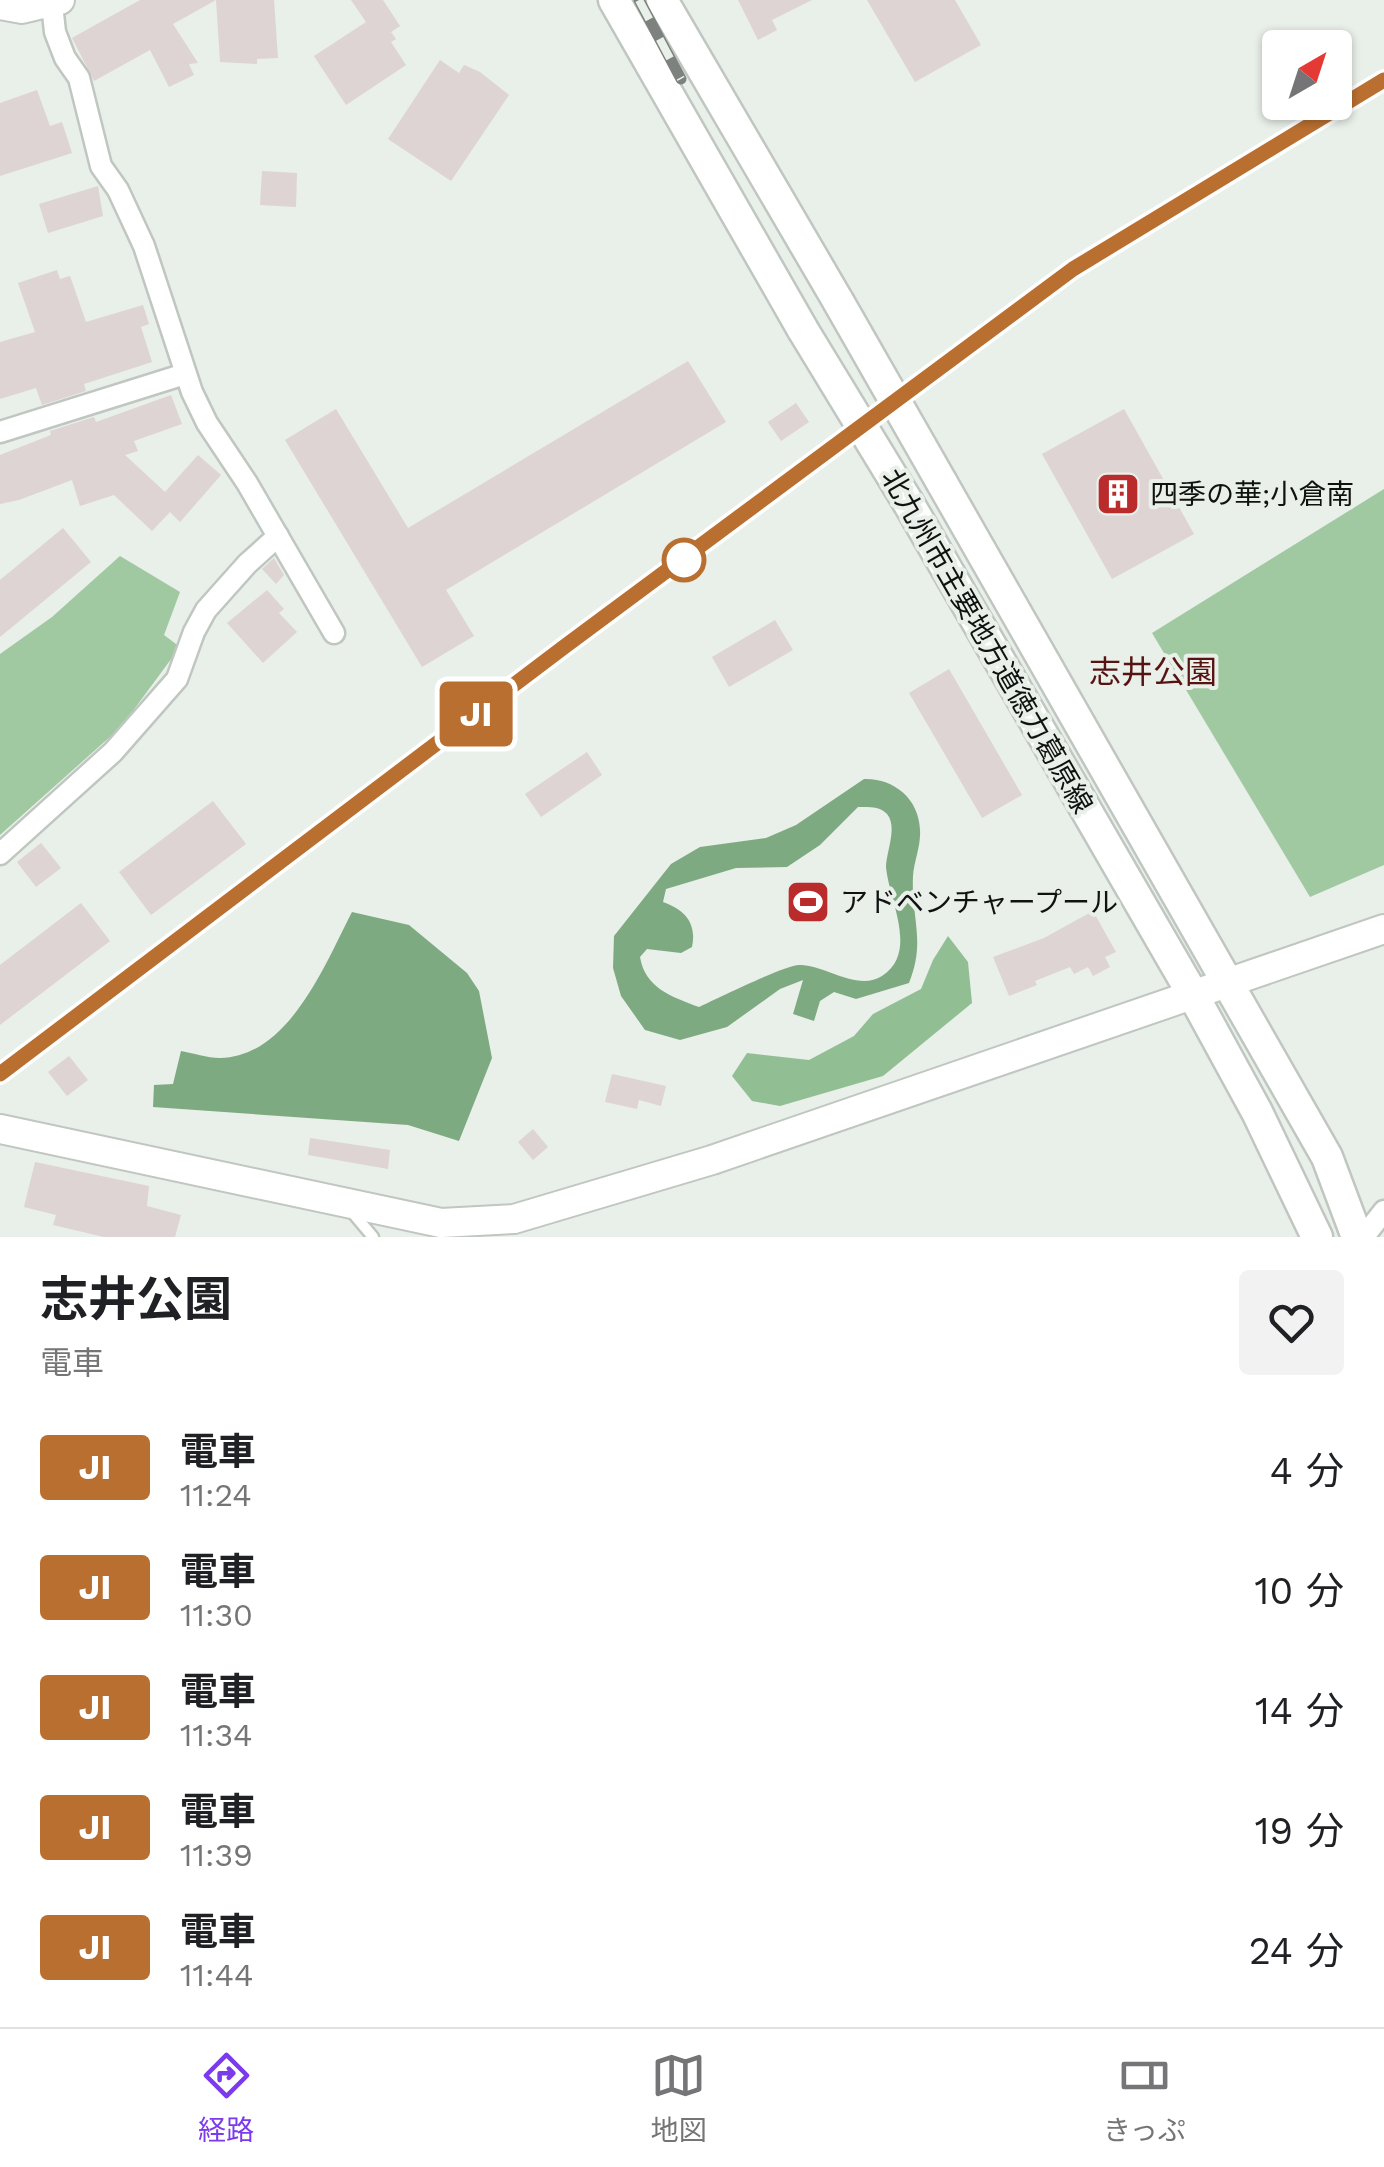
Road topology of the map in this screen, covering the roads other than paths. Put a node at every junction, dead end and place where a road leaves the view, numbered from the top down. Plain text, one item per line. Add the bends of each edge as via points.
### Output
1 (614, 0) edge
2 (662, 0) edge
3 (56, 2) edge
4 (0, 3) edge
5 (186, 374) junction
6 (0, 432) edge
7 (278, 536) junction
8 (334, 632) dead end
9 (0, 854) edge
10 (1384, 929) edge
11 (1229, 981) junction
12 (1192, 993) junction
13 (0, 1129) edge
14 (345, 1204) junction
15 (1384, 1211) edge
16 (1363, 1234) edge
17 (374, 1237) edge
18 (1317, 1237) edge

1 - 12 main road, 北九州市主要地方道徳力葛原線, bridge
2 - 11 main road, 北九州市主要地方道徳力葛原線, bridge
3 - 4 street via 22,10
3 - 5 street via 56,32 82,88 101,166 144,246
5 - 6 street
5 - 7 street via 207,423
7 - 8 street
7 - 9 street via 206,610 177,680 114,752
10 - 11 street
11 - 12 street
11 - 16 main road, 北九州市主要地方道徳力葛原線
12 - 14 street via 712,1160 514,1219 441,1223
12 - 18 main road, 北九州市主要地方道徳力葛原線
13 - 14 street
14 - 17 lane
15 - 16 street

